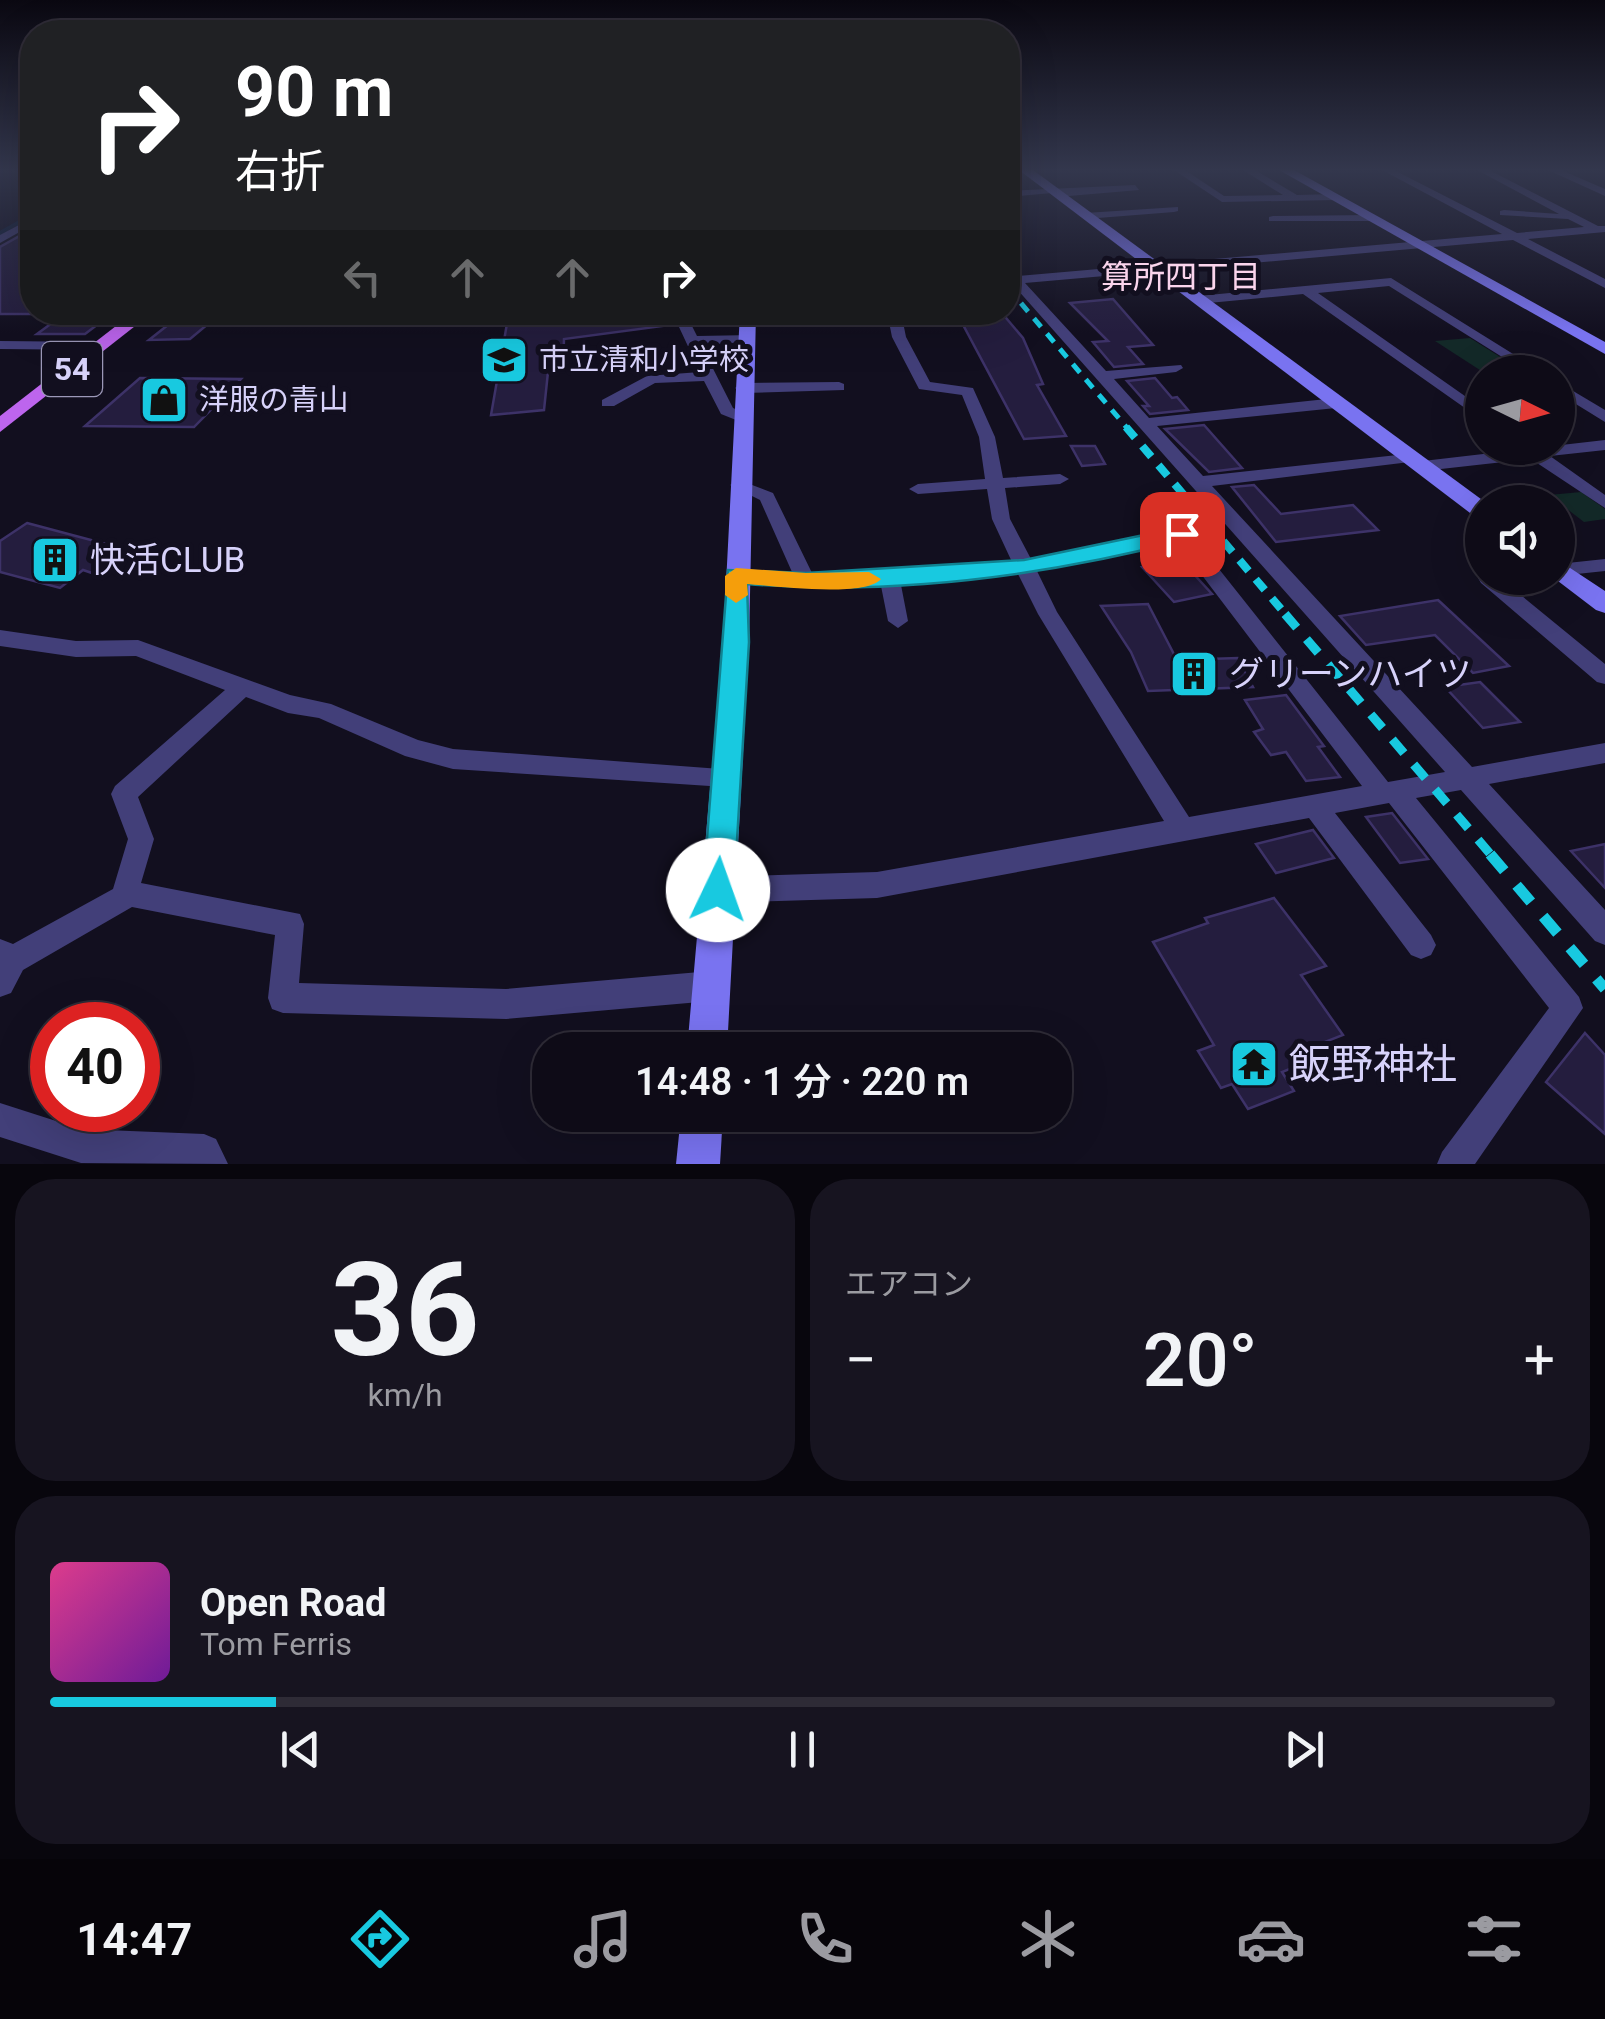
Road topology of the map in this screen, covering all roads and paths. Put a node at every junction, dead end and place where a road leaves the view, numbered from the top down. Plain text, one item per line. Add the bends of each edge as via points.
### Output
1 (1096, 224) edge
2 (1383, 224) edge
3 (1486, 224) edge
4 (1601, 230) edge
5 (1511, 238) junction
6 (1421, 246) junction
7 (1154, 268) junction
8 (1020, 275) edge
9 (1605, 284) edge
10 (1020, 286) edge
11 (1306, 290) junction
12 (1198, 300) junction
13 (128, 325) edge
14 (684, 325) edge
15 (748, 325) edge
16 (897, 325) edge
17 (691, 341) junction
18 (0, 344) edge
19 (102, 346) junction
20 (1605, 350) edge
21 (1508, 355) edge
22 (1176, 368) dead end
23 (707, 376) junction
24 (1099, 376) junction
25 (839, 387) dead end
26 (743, 388) junction
27 (1575, 397) edge
28 (608, 403) dead end
29 (1336, 404) junction
30 (1465, 404) edge
31 (1605, 416) edge
32 (741, 418) junction
33 (1143, 424) junction
34 (0, 426) edge
35 (1605, 446) edge
36 (1575, 448) edge
37 (1465, 457) edge
38 (1416, 462) junction
39 (1552, 465) edge
40 (1060, 479) dead end
41 (1198, 482) junction
42 (739, 485) junction
43 (995, 485) junction
44 (918, 489) dead end
45 (1465, 498) edge
46 (1605, 503) edge
47 (1605, 564) edge
48 (1024, 567) junction
49 (1575, 567) edge
50 (736, 576) junction
51 (890, 579) junction
52 (806, 581) junction
53 (1575, 581) edge
54 (1508, 595) edge
55 (1605, 604) edge
56 (898, 621) dead end
57 (0, 638) edge
58 (1605, 676) edge
59 (243, 686) junction
60 (1605, 754) edge
61 (725, 777) junction
62 (1468, 777) junction
63 (1389, 792) junction
64 (1314, 805) junction
65 (1182, 828) junction
66 (718, 890) junction
67 (130, 894) junction
68 (1605, 931) edge
69 (1421, 946) dead end
70 (4, 965) edge
71 (711, 986) junction
72 (707, 1032) edge
73 (0, 1120) edge
74 (701, 1132) edge
75 (211, 1164) edge
76 (698, 1164) edge
77 (1454, 1164) edge

1 - 7 street
2 - 6 street
3 - 5 street
4 - 5 street
5 - 6 street
5 - 9 street
6 - 7 street
6 - 20 street
7 - 8 street
7 - 12 street
10 - 24 street
11 - 12 street
11 - 21 street via 1391,282
11 - 30 street
12 - 29 street
13 - 19 main road, 54
14 - 17 street
15 - 17 street
15 - 26 street
16 - 43 street via 924,386 968,390 987,437
17 - 23 street
18 - 19 street
19 - 34 main road, 54
22 - 24 street
23 - 28 street via 652,379
23 - 32 street via 726,411
24 - 33 street
25 - 26 street
26 - 32 street
27 - 31 street
29 - 33 street
29 - 38 street
32 - 42 street
33 - 41 street
35 - 36 street
37 - 38 street
38 - 41 street
38 - 45 street
39 - 46 street
40 - 43 street
41 - 62 street
42 - 50 street
42 - 52 street via 767,497
43 - 44 street
43 - 48 street via 1000,519
47 - 49 street
48 - 51 street
48 - 63 street via 1182,534
48 - 65 street
50 - 52 street
50 - 61 street
51 - 52 street
51 - 56 street
53 - 55 street
54 - 58 street
57 - 59 street via 76,649 138,648
59 - 61 street via 452,760
59 - 67 street via 124,794 141,838 126,888
60 - 62 street
61 - 66 street
62 - 63 street
62 - 68 street
63 - 64 street
63 - 77 street via 1568,1008
64 - 65 street
64 - 69 street
65 - 66 street via 877,885
66 - 71 street
67 - 70 street
67 - 71 street via 290,924 284,998 506,1004
71 - 72 street
73 - 75 street via 81,1146 204,1151
74 - 76 street

